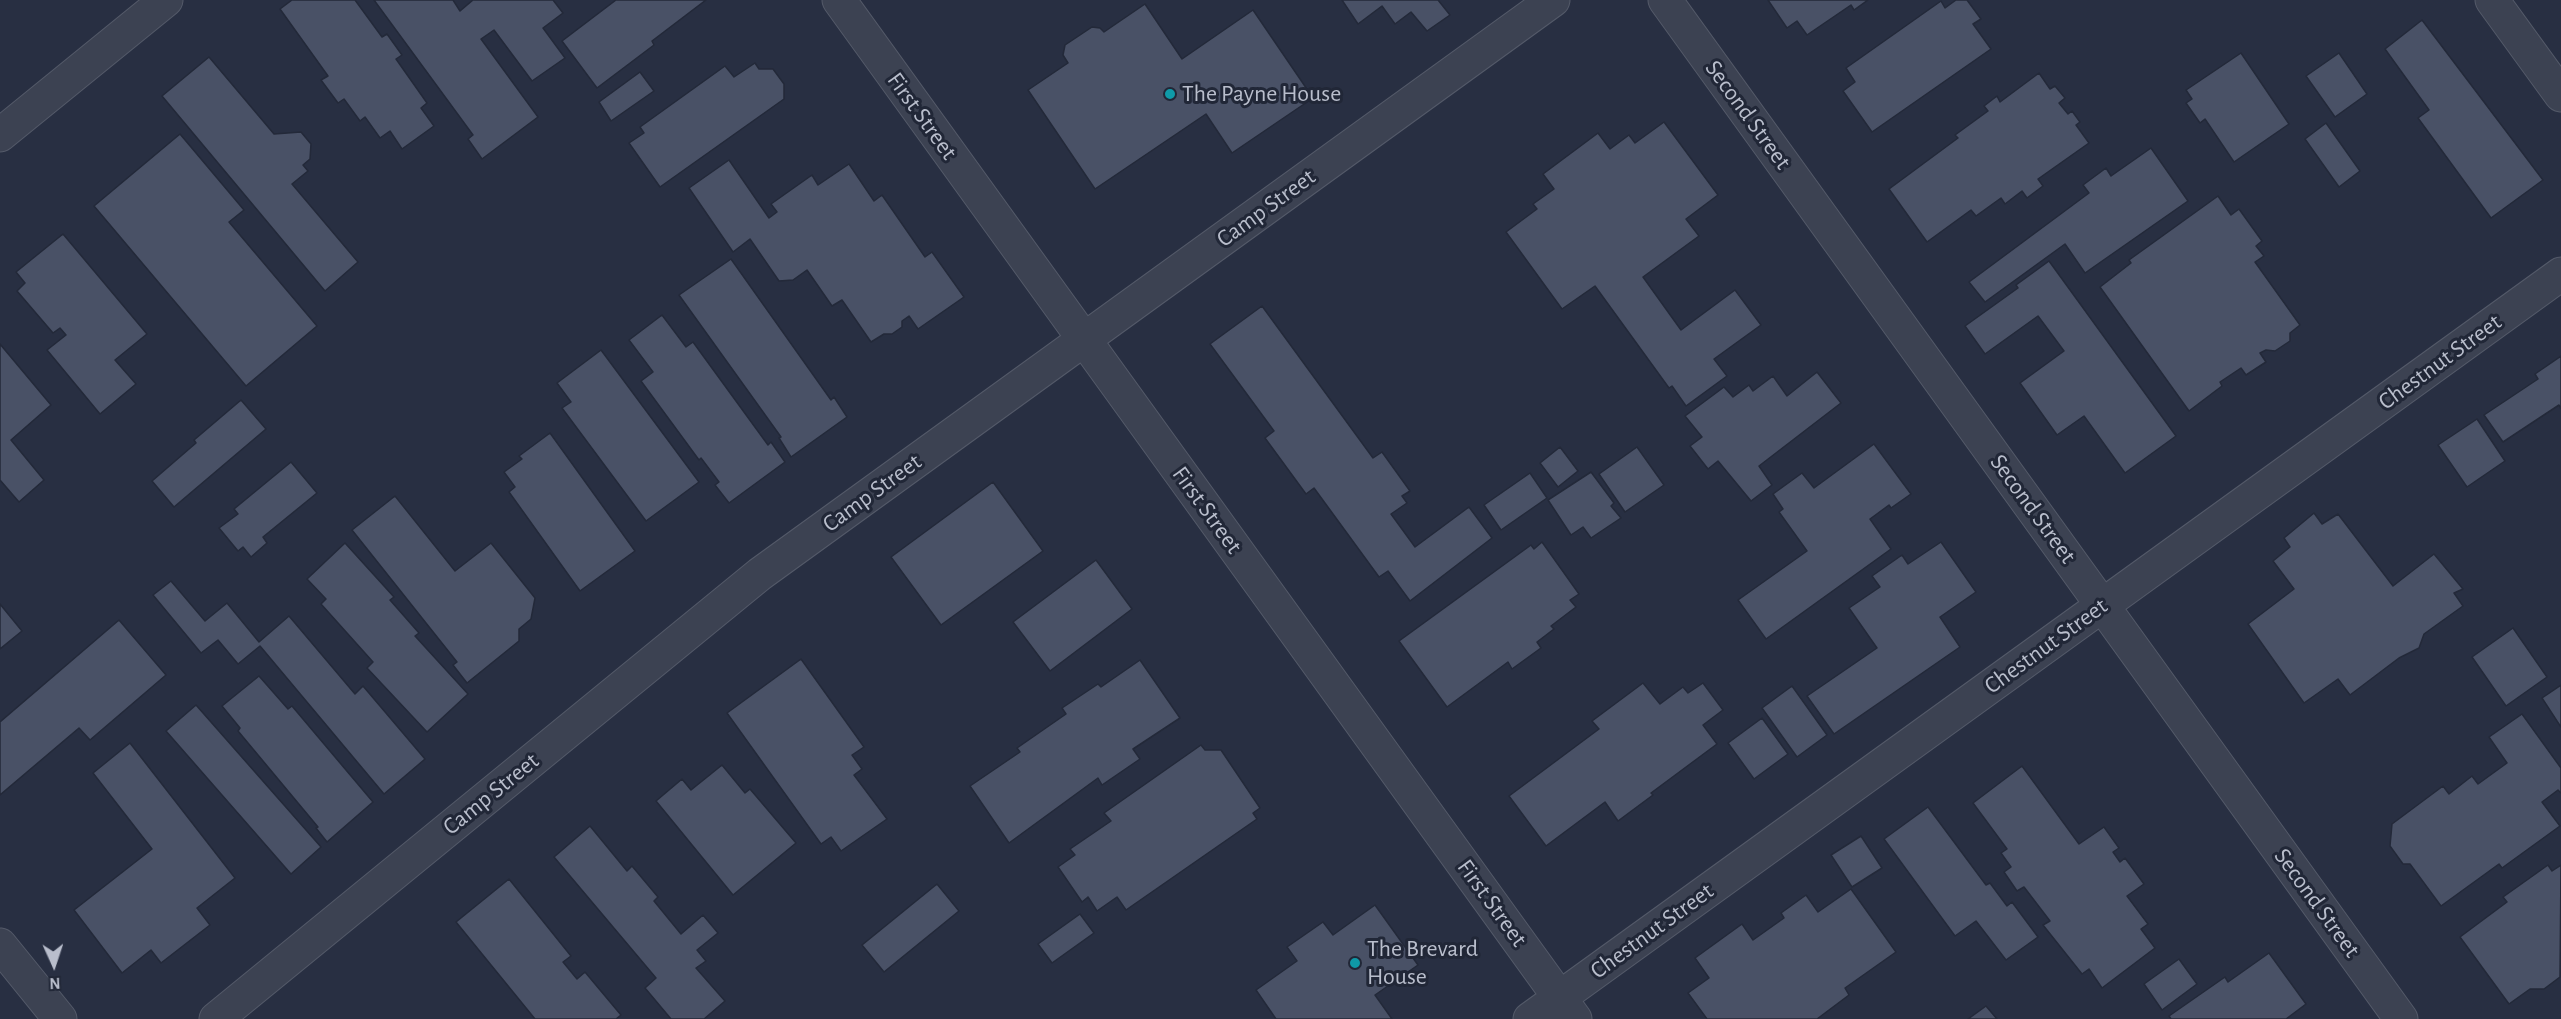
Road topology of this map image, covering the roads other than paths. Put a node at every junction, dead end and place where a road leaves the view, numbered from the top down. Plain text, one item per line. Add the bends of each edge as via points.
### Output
1 (166, 0) edge
2 (839, 0) edge
3 (1553, 0) edge
4 (1665, 0) edge
5 (2492, 0) edge
6 (2561, 95) edge
7 (0, 135) edge
8 (2561, 274) edge
9 (1084, 339) junction
10 (2102, 606) junction
11 (0, 945) edge
12 (1568, 1008) edge
13 (60, 1019) edge
14 (216, 1019) edge
15 (1530, 1019) edge
16 (2401, 1019) edge

1 - 7 street
2 - 9 street, First Street
3 - 9 street, Camp Street
4 - 10 street, Second Street
5 - 6 street
8 - 10 street, Chestnut Street
9 - 12 street, First Street
9 - 14 street, Camp Street via 760,574
10 - 12 street, Chestnut Street
10 - 16 street, Second Street
11 - 13 street
12 - 15 street, Chestnut Street

